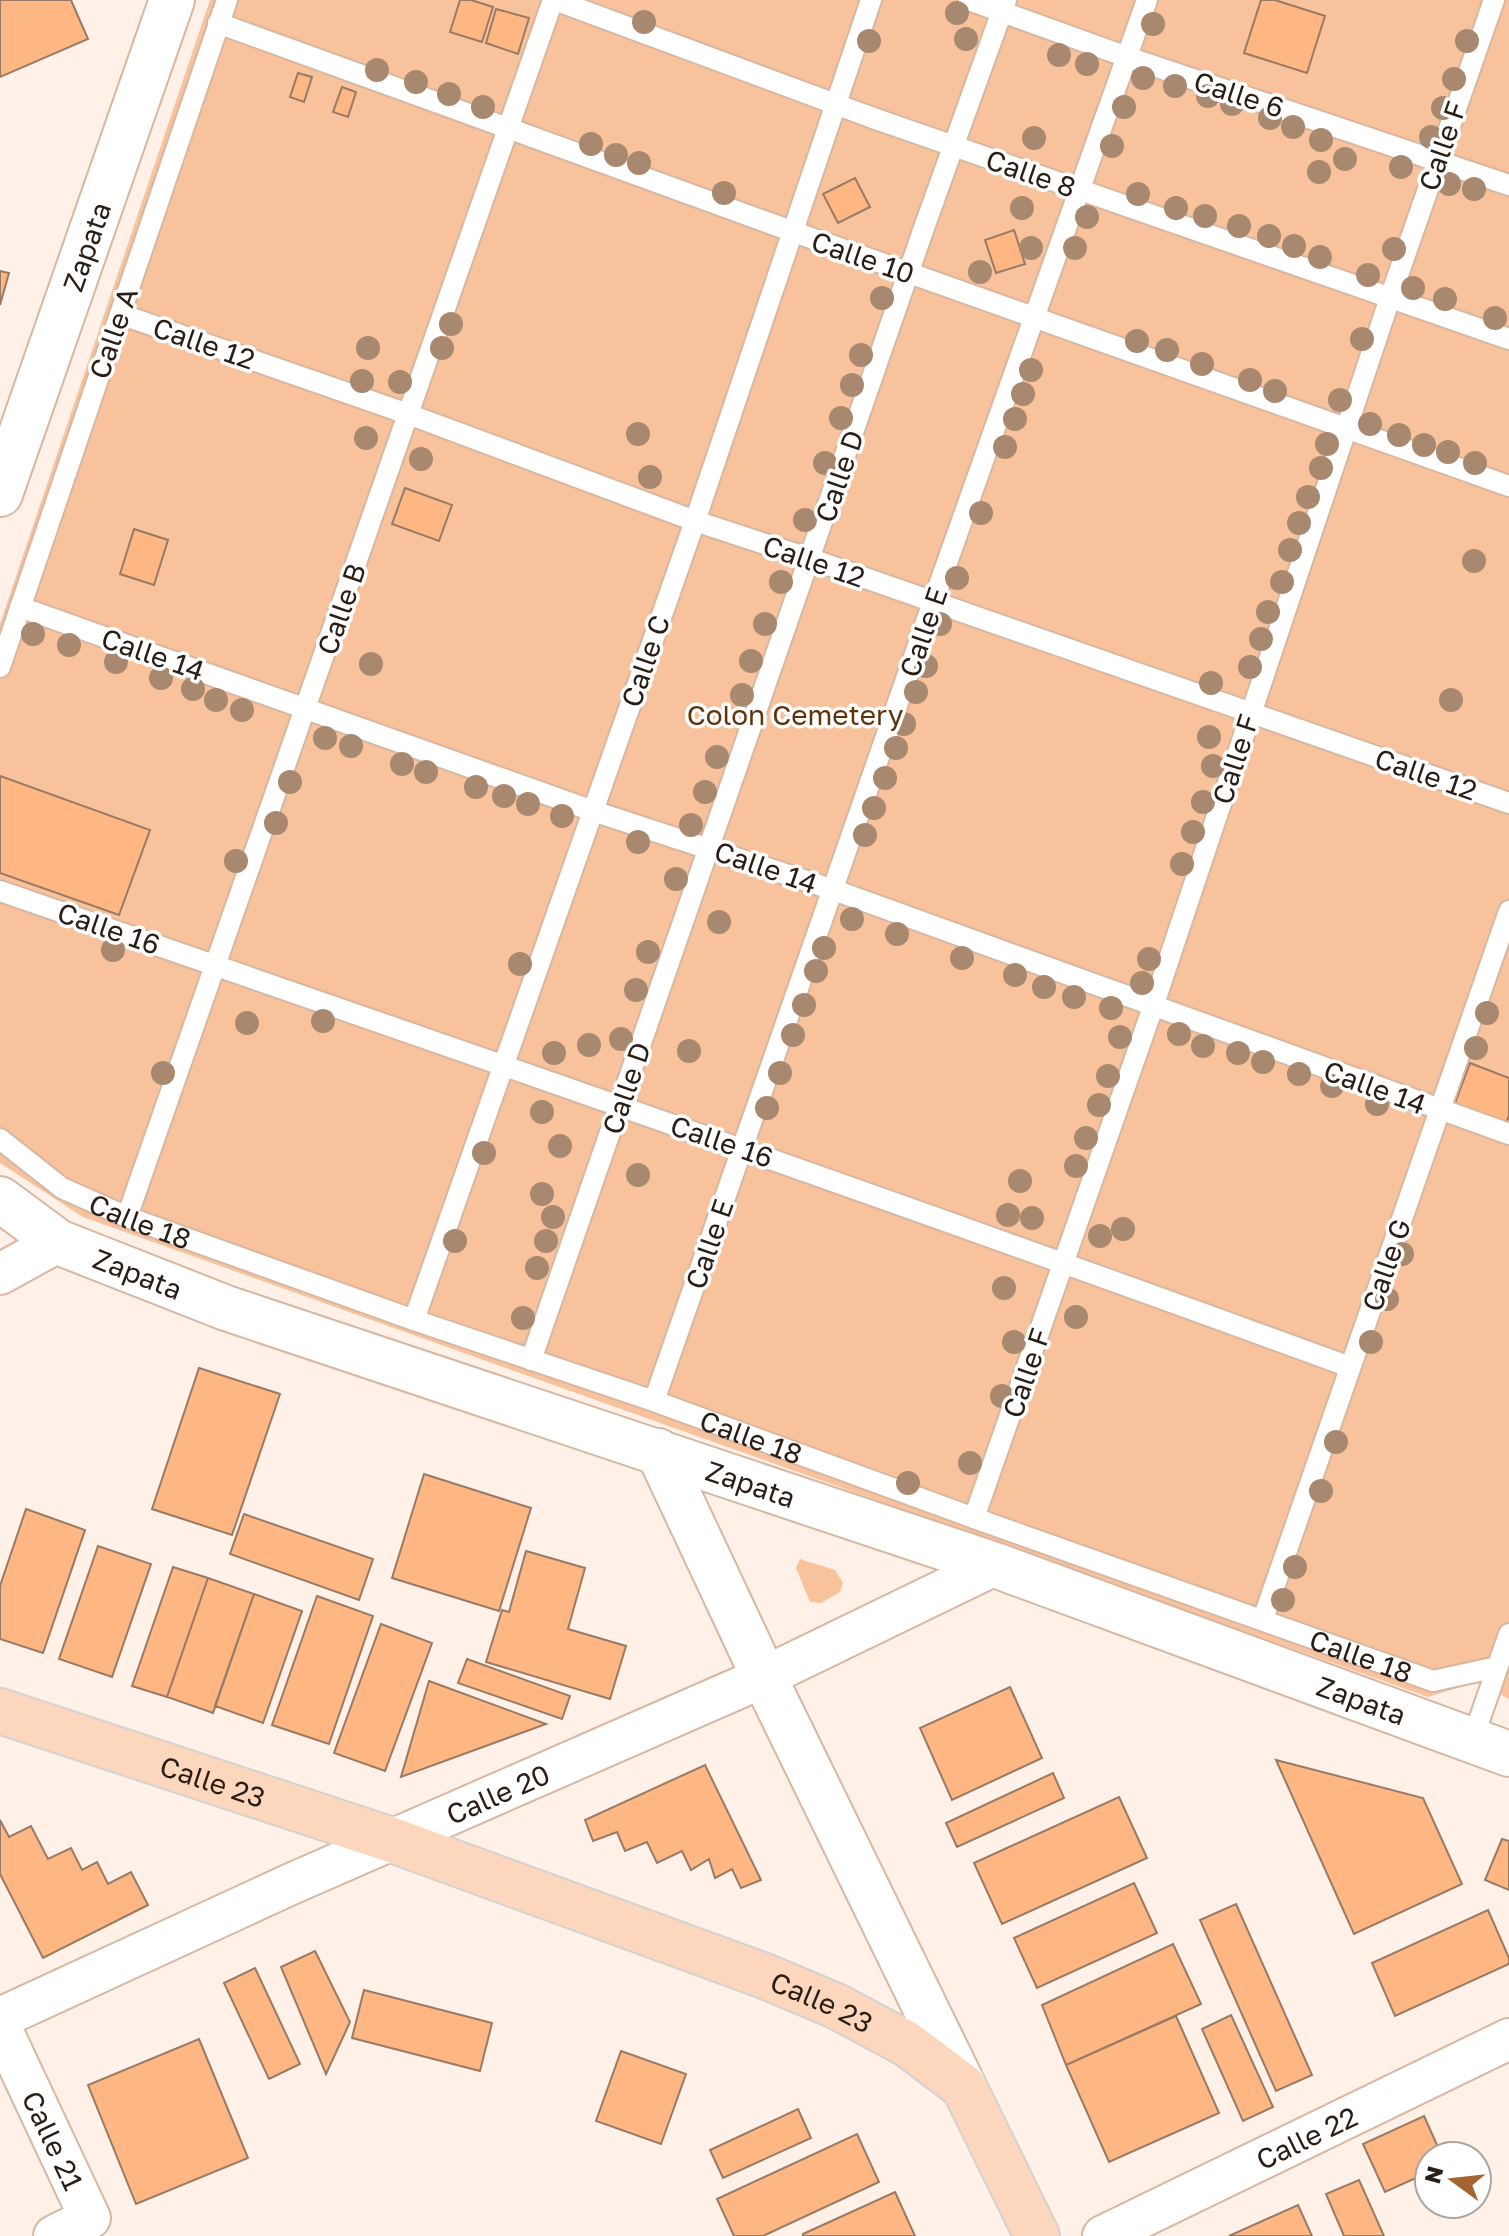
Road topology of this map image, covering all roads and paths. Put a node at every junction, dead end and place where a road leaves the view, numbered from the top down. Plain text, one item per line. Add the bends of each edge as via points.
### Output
1 (172, 0) edge
2 (227, 0) edge
3 (554, 0) edge
4 (871, 0) edge
5 (969, 0) edge
6 (1147, 0) edge
7 (1494, 0) edge
8 (1004, 6) edge
9 (218, 23) junction
10 (1127, 57) junction
11 (837, 105) junction
12 (508, 127) junction
13 (954, 146) junction
14 (1437, 160) junction
15 (1509, 185) edge
16 (1080, 190) junction
17 (794, 232) junction
18 (909, 272) junction
19 (1390, 298) junction
20 (120, 314) junction
21 (1034, 318) junction
22 (1509, 339) edge
23 (408, 414) junction
24 (1347, 428) junction
25 (1509, 486) edge
26 (0, 494) edge
27 (695, 521) junction
28 (811, 559) junction
29 (933, 602) junction
30 (20, 607) junction
31 (0, 667) edge
32 (306, 708) junction
33 (1250, 713) junction
34 (1509, 803) edge
35 (593, 811) junction
36 (709, 847) junction
37 (834, 890) junction
38 (0, 891) edge
39 (1509, 911) edge
40 (216, 965) junction
41 (1153, 1007) junction
42 (504, 1064) junction
43 (621, 1105) junction
44 (1440, 1110) junction
45 (1509, 1134) edge
46 (0, 1139) edge
47 (743, 1148) junction
48 (0, 1199) edge
49 (127, 1217) junction
50 (0, 1220) edge
51 (58, 1242) junction
52 (1065, 1263) junction
53 (0, 1274) edge
54 (414, 1320) junction
55 (531, 1360) junction
56 (1350, 1367) junction
57 (654, 1401) junction
58 (658, 1451) junction
59 (974, 1518) junction
60 (995, 1565) junction
61 (1263, 1619) junction
62 (1509, 1634) edge
63 (1503, 1675) edge
64 (764, 1677) junction
65 (0, 1711) edge
66 (1491, 1748) edge
67 (392, 1840) junction
68 (0, 2018) edge
69 (0, 2026) edge
70 (1509, 2039) edge
71 (964, 2087) junction
72 (54, 2236) edge
73 (1037, 2236) edge
74 (1103, 2236) edge

1 - 26 main road, Zapata
2 - 9 lane, Calle A
3 - 11 lane, Calle 8
3 - 12 lane, Calle B
4 - 11 lane, Calle C
5 - 8 lane, Calle 6
6 - 10 lane, Calle E
7 - 14 lane, Calle F
8 - 10 lane, Calle 6
8 - 13 lane, Calle D
9 - 12 lane, Calle 10
9 - 20 lane, Calle A
10 - 14 lane, Calle 6
10 - 16 lane, Calle E
11 - 13 lane, Calle 8
11 - 17 lane, Calle C
12 - 17 lane, Calle 10
12 - 23 lane, Calle B
13 - 16 lane, Calle 8
13 - 18 lane, Calle D
14 - 15 lane, Calle 6
14 - 19 lane, Calle F
16 - 19 lane, Calle 8
16 - 21 lane, Calle E
17 - 18 lane, Calle 10
17 - 27 lane, Calle C
18 - 21 lane, Calle 10
18 - 28 lane, Calle D
19 - 22 lane, Calle 8
19 - 24 lane, Calle F
20 - 23 lane, Calle 12
20 - 30 lane, Calle A
21 - 24 lane, Calle 10
21 - 29 lane, Calle E
23 - 27 lane, Calle 12
23 - 32 lane, Calle B
24 - 25 lane, Calle 10
24 - 33 lane, Calle F
27 - 28 lane, Calle 12
27 - 35 lane, Calle C
28 - 29 lane, Calle 12
28 - 36 lane, Calle D
29 - 33 lane, Calle 12
29 - 37 lane, Calle E
30 - 31 lane, Calle A
30 - 32 lane, Calle 14
32 - 35 lane, Calle 14
32 - 40 lane, Calle B
33 - 34 lane, Calle 12
33 - 41 lane, Calle F
35 - 36 lane, Calle 14
35 - 42 lane, Calle C
36 - 37 lane, Calle 14
36 - 43 lane, Calle D
37 - 41 lane, Calle 14
37 - 47 lane, Calle E
38 - 40 lane, Calle 16
39 - 44 lane, Calle G
40 - 42 lane, Calle 16
40 - 49 lane, Calle B
41 - 44 lane, Calle 14
41 - 52 lane, Calle F
42 - 43 lane, Calle 16
42 - 54 lane, Calle C
43 - 47 lane, Calle 16
43 - 55 lane, Calle D
44 - 45 lane, Calle 14
44 - 56 lane, Calle G
46 - 49 lane, Calle 18 via 62,1188
47 - 52 lane, Calle 16
47 - 57 lane, Calle E
48 - 51 main road, Zapata
49 - 54 lane, Calle 18
50 - 51 street
51 - 53 street, Calle 18
51 - 58 main road, Zapata via 226,1308
52 - 56 lane, Calle 16
52 - 59 lane, Calle F
54 - 55 lane, Calle 18
55 - 57 lane, Calle 18
56 - 61 lane, Calle G
57 - 59 lane, Calle 18
58 - 60 main road, Zapata
58 - 64 main road
59 - 61 lane, Calle 18
60 - 64 street, Calle 20
60 - 66 main road, Zapata
61 - 63 lane, Calle 18 via 1433,1681
62 - 63 lane
63 - 66 lane
64 - 67 street, Calle 20
64 - 71 main road
65 - 67 main road, Calle 23
67 - 68 street, Calle 20
67 - 71 main road, Calle 23 via 836,2006 907,2044
69 - 72 street, Calle 21 via 90,2218
70 - 74 street, Calle 22
71 - 73 main road

